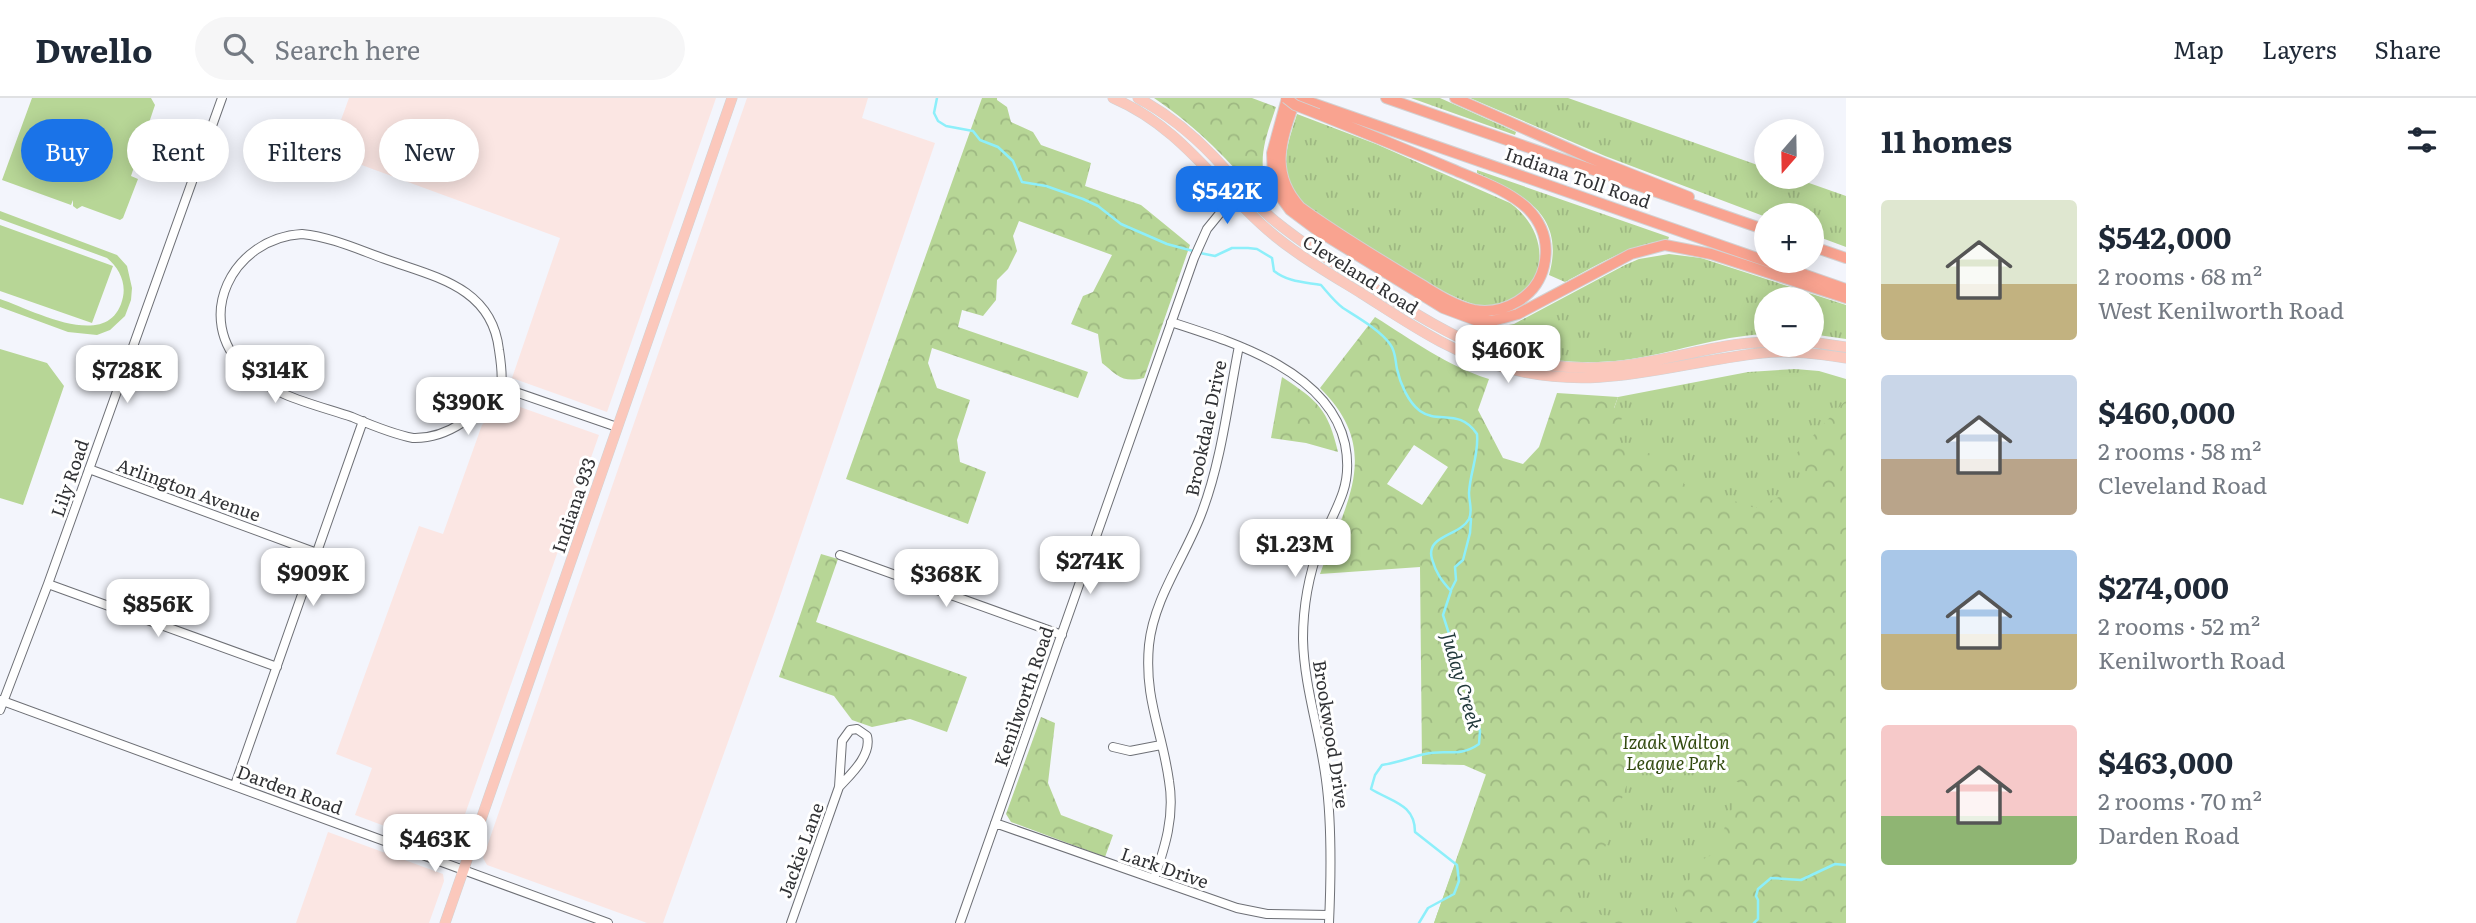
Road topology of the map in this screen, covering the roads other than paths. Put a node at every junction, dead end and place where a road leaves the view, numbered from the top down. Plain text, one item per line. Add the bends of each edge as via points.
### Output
1 (222, 98) edge
2 (732, 98) edge
3 (1113, 98) edge
4 (1138, 98) edge
5 (1286, 98) edge
6 (1297, 98) edge
7 (1385, 98) edge
8 (1455, 98) edge
9 (1320, 110) junction
10 (1234, 196) junction
11 (1754, 226) edge
12 (1754, 227) edge
13 (1824, 250) edge
14 (1846, 258) edge
15 (1846, 289) edge
16 (1846, 298) edge
17 (1171, 322) junction
18 (1754, 344) edge
19 (1824, 344) edge
20 (1239, 346) junction
21 (1846, 347) edge
22 (1846, 358) edge
23 (501, 387) junction
24 (363, 421) junction
25 (617, 427) junction
26 (89, 469) junction
27 (317, 553) junction
28 (840, 555) dead end
29 (48, 584) junction
30 (1062, 635) junction
31 (277, 667) junction
32 (2, 700) edge
33 (0, 710) edge
34 (1161, 745) junction
35 (1113, 747) dead end
36 (235, 785) junction
37 (839, 787) junction
38 (995, 823) junction
39 (464, 869) junction
40 (1154, 879) junction
41 (1329, 919) edge
42 (445, 923) edge
43 (608, 923) edge
44 (791, 923) edge
45 (960, 923) edge

1 - 26 street, Lily Road
2 - 25 main road, Indiana 933
3 - 10 main road, Cleveland Road via 1166,129
4 - 18 main road, Cleveland Road via 1193,137 1290,233 1434,325 1480,348 1530,363 1584,368
5 - 9 highway, bridge via 1295,105
5 - 16 highway via 1272,153 1273,179 1290,210 1461,316 1492,321 1504,318 1631,254 1665,246 1711,254
6 - 9 highway, Indiana Toll Road
6 - 9 highway via 1280,165 1283,183 1300,207 1399,272 1464,307 1498,310 1532,288 1542,272 1545,239 1537,219 1517,200
7 - 12 highway, Indiana Toll Road
8 - 11 highway
9 - 15 highway, Indiana Toll Road
10 - 17 street, Kenilworth Road via 1200,241
10 - 22 main road, Cleveland Road via 1283,243 1350,286 1452,349 1503,368 1584,379 1637,375 1762,353
13 - 14 highway
17 - 20 street, Brookwood Drive
17 - 30 street, Kenilworth Road
19 - 21 main road
20 - 34 street, Brookdale Drive via 1213,477 1197,527 1161,602 1150,642 1148,683
20 - 41 street, Brookwood Drive via 1289,372 1318,395 1332,411 1347,454 1344,489 1320,545 1304,621 1306,676 1328,797
23 - 24 street via 452,430 431,437 412,438
23 - 24 street via 492,322 476,300 456,285 327,238 289,235 257,247 239,264 224,294 224,333 234,355 248,372 272,388
23 - 25 street
24 - 27 street
25 - 39 main road, Indiana 933
26 - 27 street, Arlington Avenue
26 - 29 street, Lily Road
27 - 31 street
28 - 30 street
29 - 31 street
29 - 32 street, Lily Road
30 - 38 street, Kenilworth Road
31 - 36 street
32 - 33 street, Lily Road
32 - 36 street, Darden Road
34 - 35 street via 1130,751
34 - 40 street, Brookdale Drive via 1171,817
36 - 39 street, Darden Road
37 - 37 street, Jackie Lane via 867,749 869,741 863,732 850,730 842,741
37 - 44 street, Jackie Lane
38 - 40 street, Lark Drive
38 - 45 street, Kenilworth Road
39 - 42 main road, Indiana 933
39 - 43 street, Darden Road
40 - 41 street, Lark Drive via 1245,910

